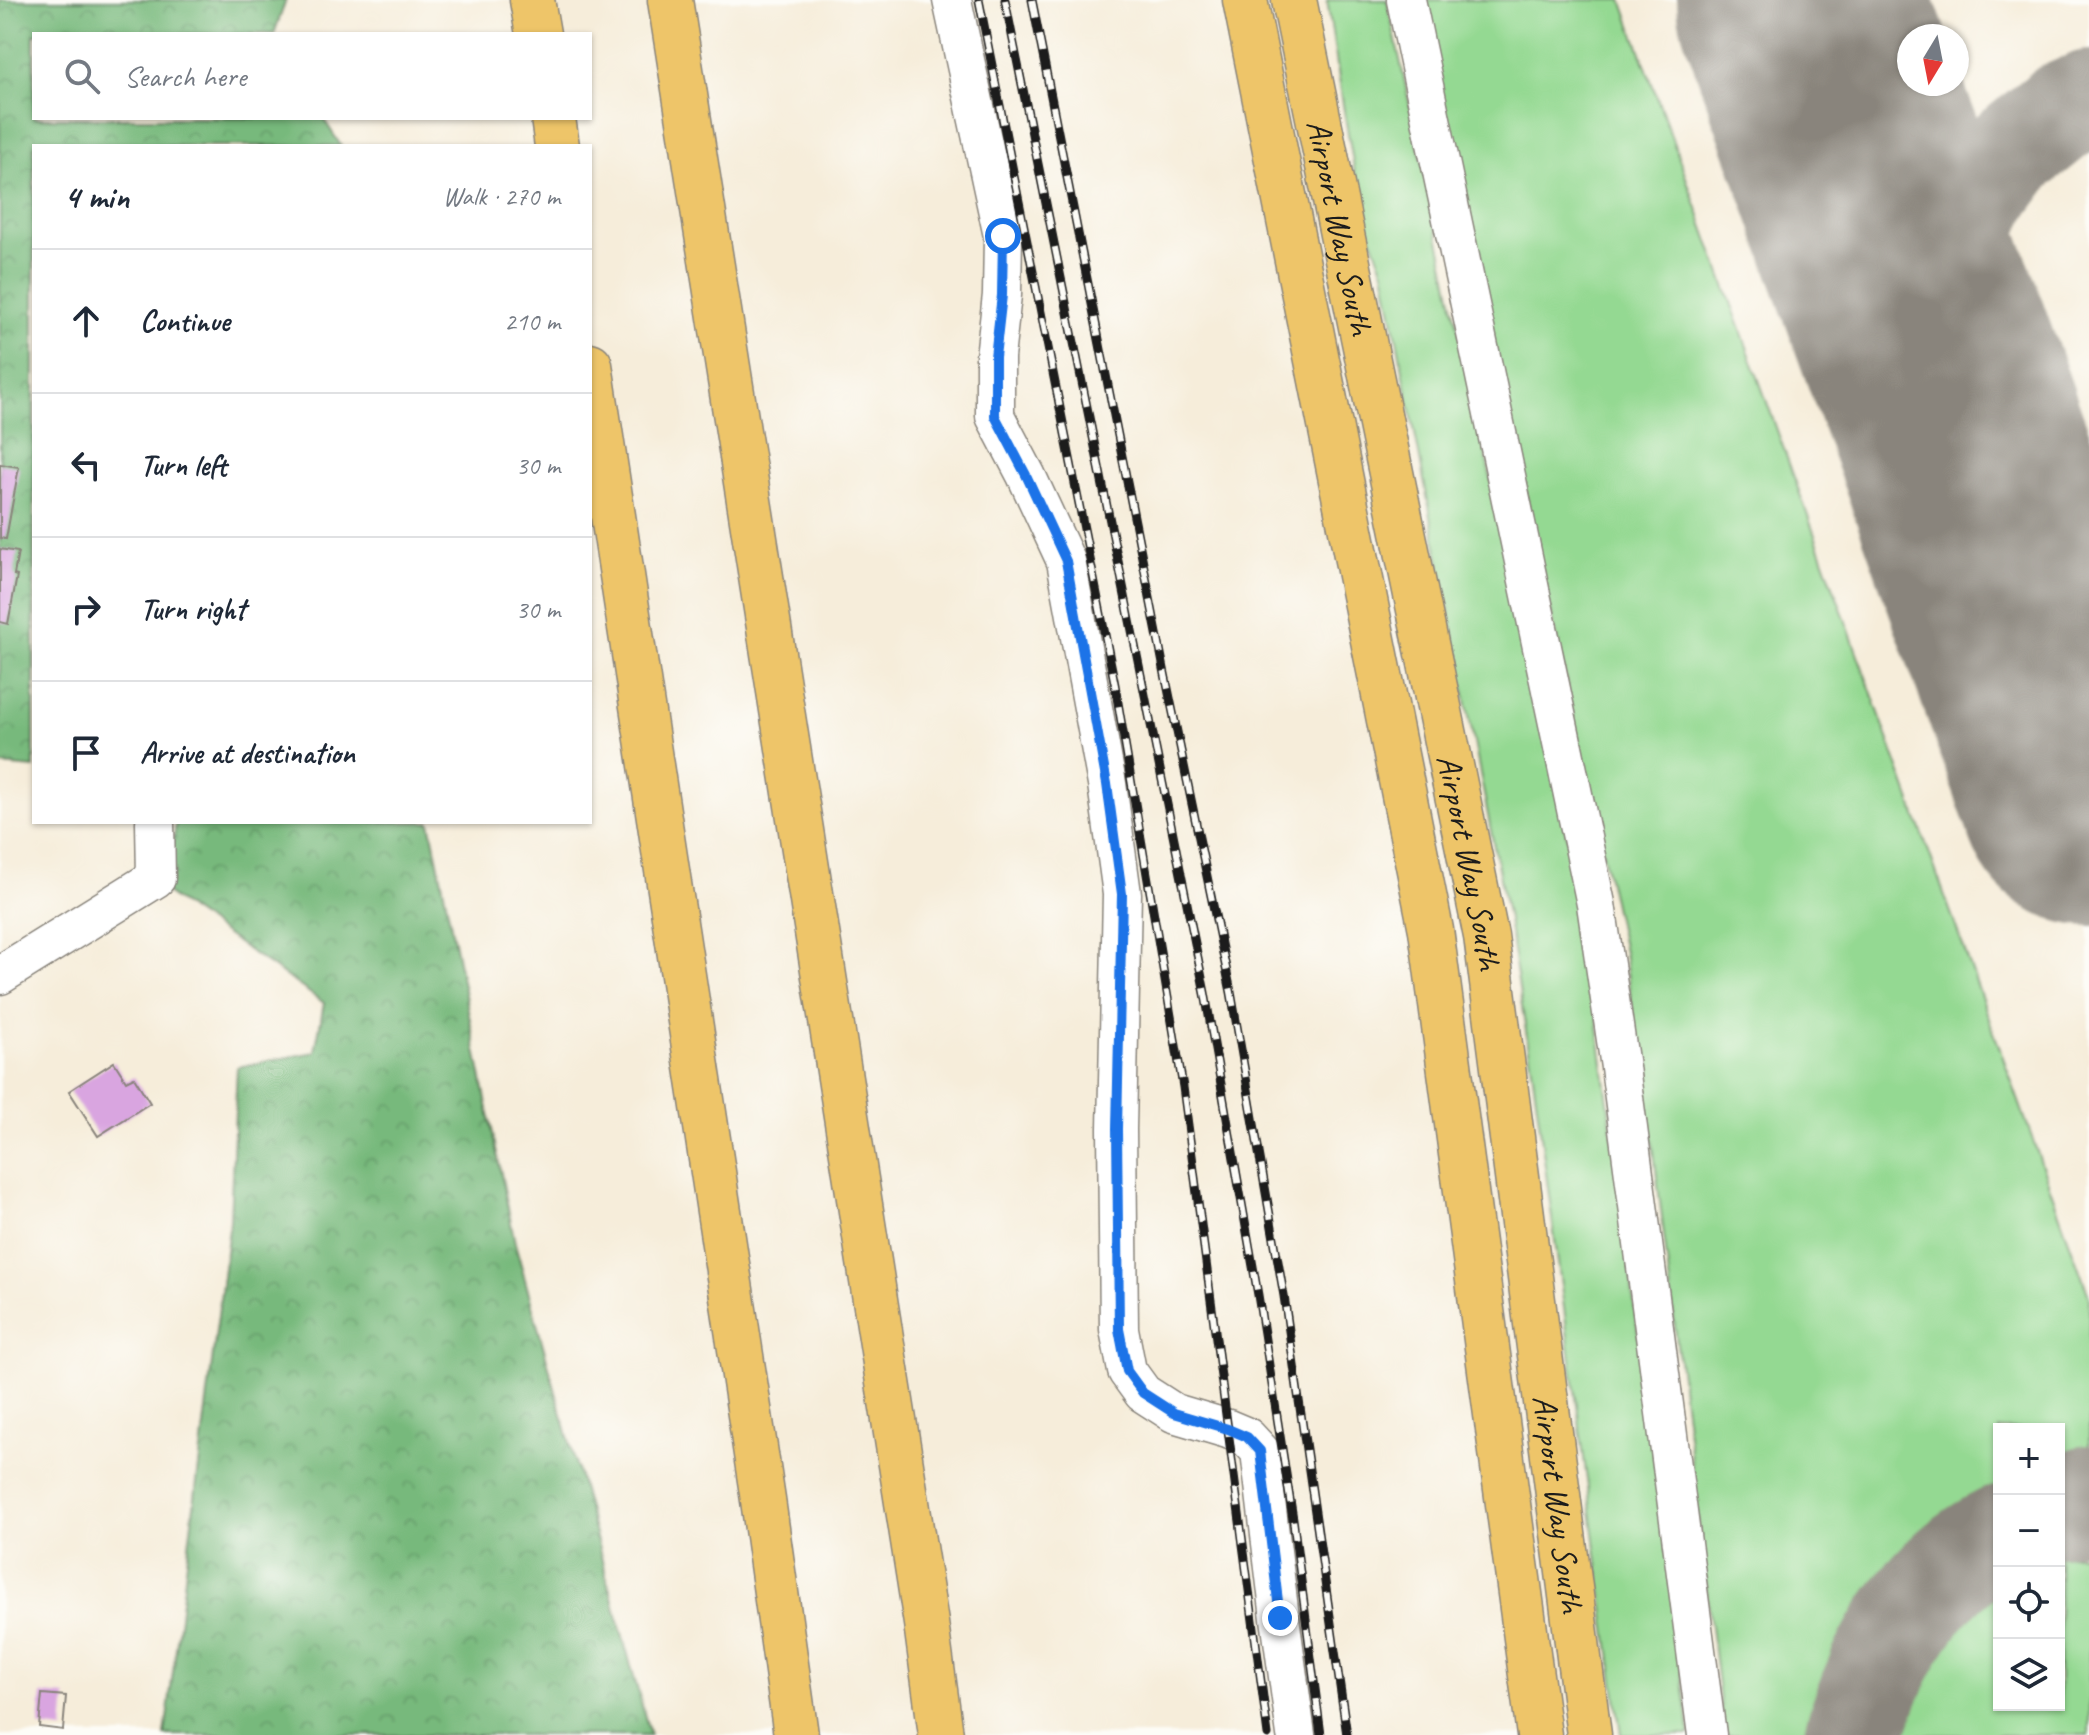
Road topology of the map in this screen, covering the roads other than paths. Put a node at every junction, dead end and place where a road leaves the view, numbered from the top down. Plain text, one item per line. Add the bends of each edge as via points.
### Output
1 (532, 0) edge
2 (670, 0) edge
3 (952, 0) edge
4 (1245, 0) edge
5 (1294, 0) edge
6 (1406, 0) edge
7 (538, 32) edge
8 (553, 120) edge
9 (557, 144) edge
10 (592, 378) edge
11 (155, 824) edge
12 (0, 975) edge
13 (796, 1735) edge
14 (941, 1735) edge
15 (1296, 1735) edge
16 (1539, 1735) edge
17 (1589, 1735) edge
18 (1707, 1735) edge

1 - 7 main road
2 - 14 main road
3 - 15 street via 1003,236 995,416 1066,561 1122,894 1119,1329 1127,1371 1143,1393 1174,1413 1247,1437 1260,1451
4 - 16 main road, Airport Way South via 1431,930
5 - 17 main road, Airport Way South via 1486,936
6 - 18 street via 1596,904
8 - 9 main road
10 - 13 main road
11 - 12 street via 156,878

